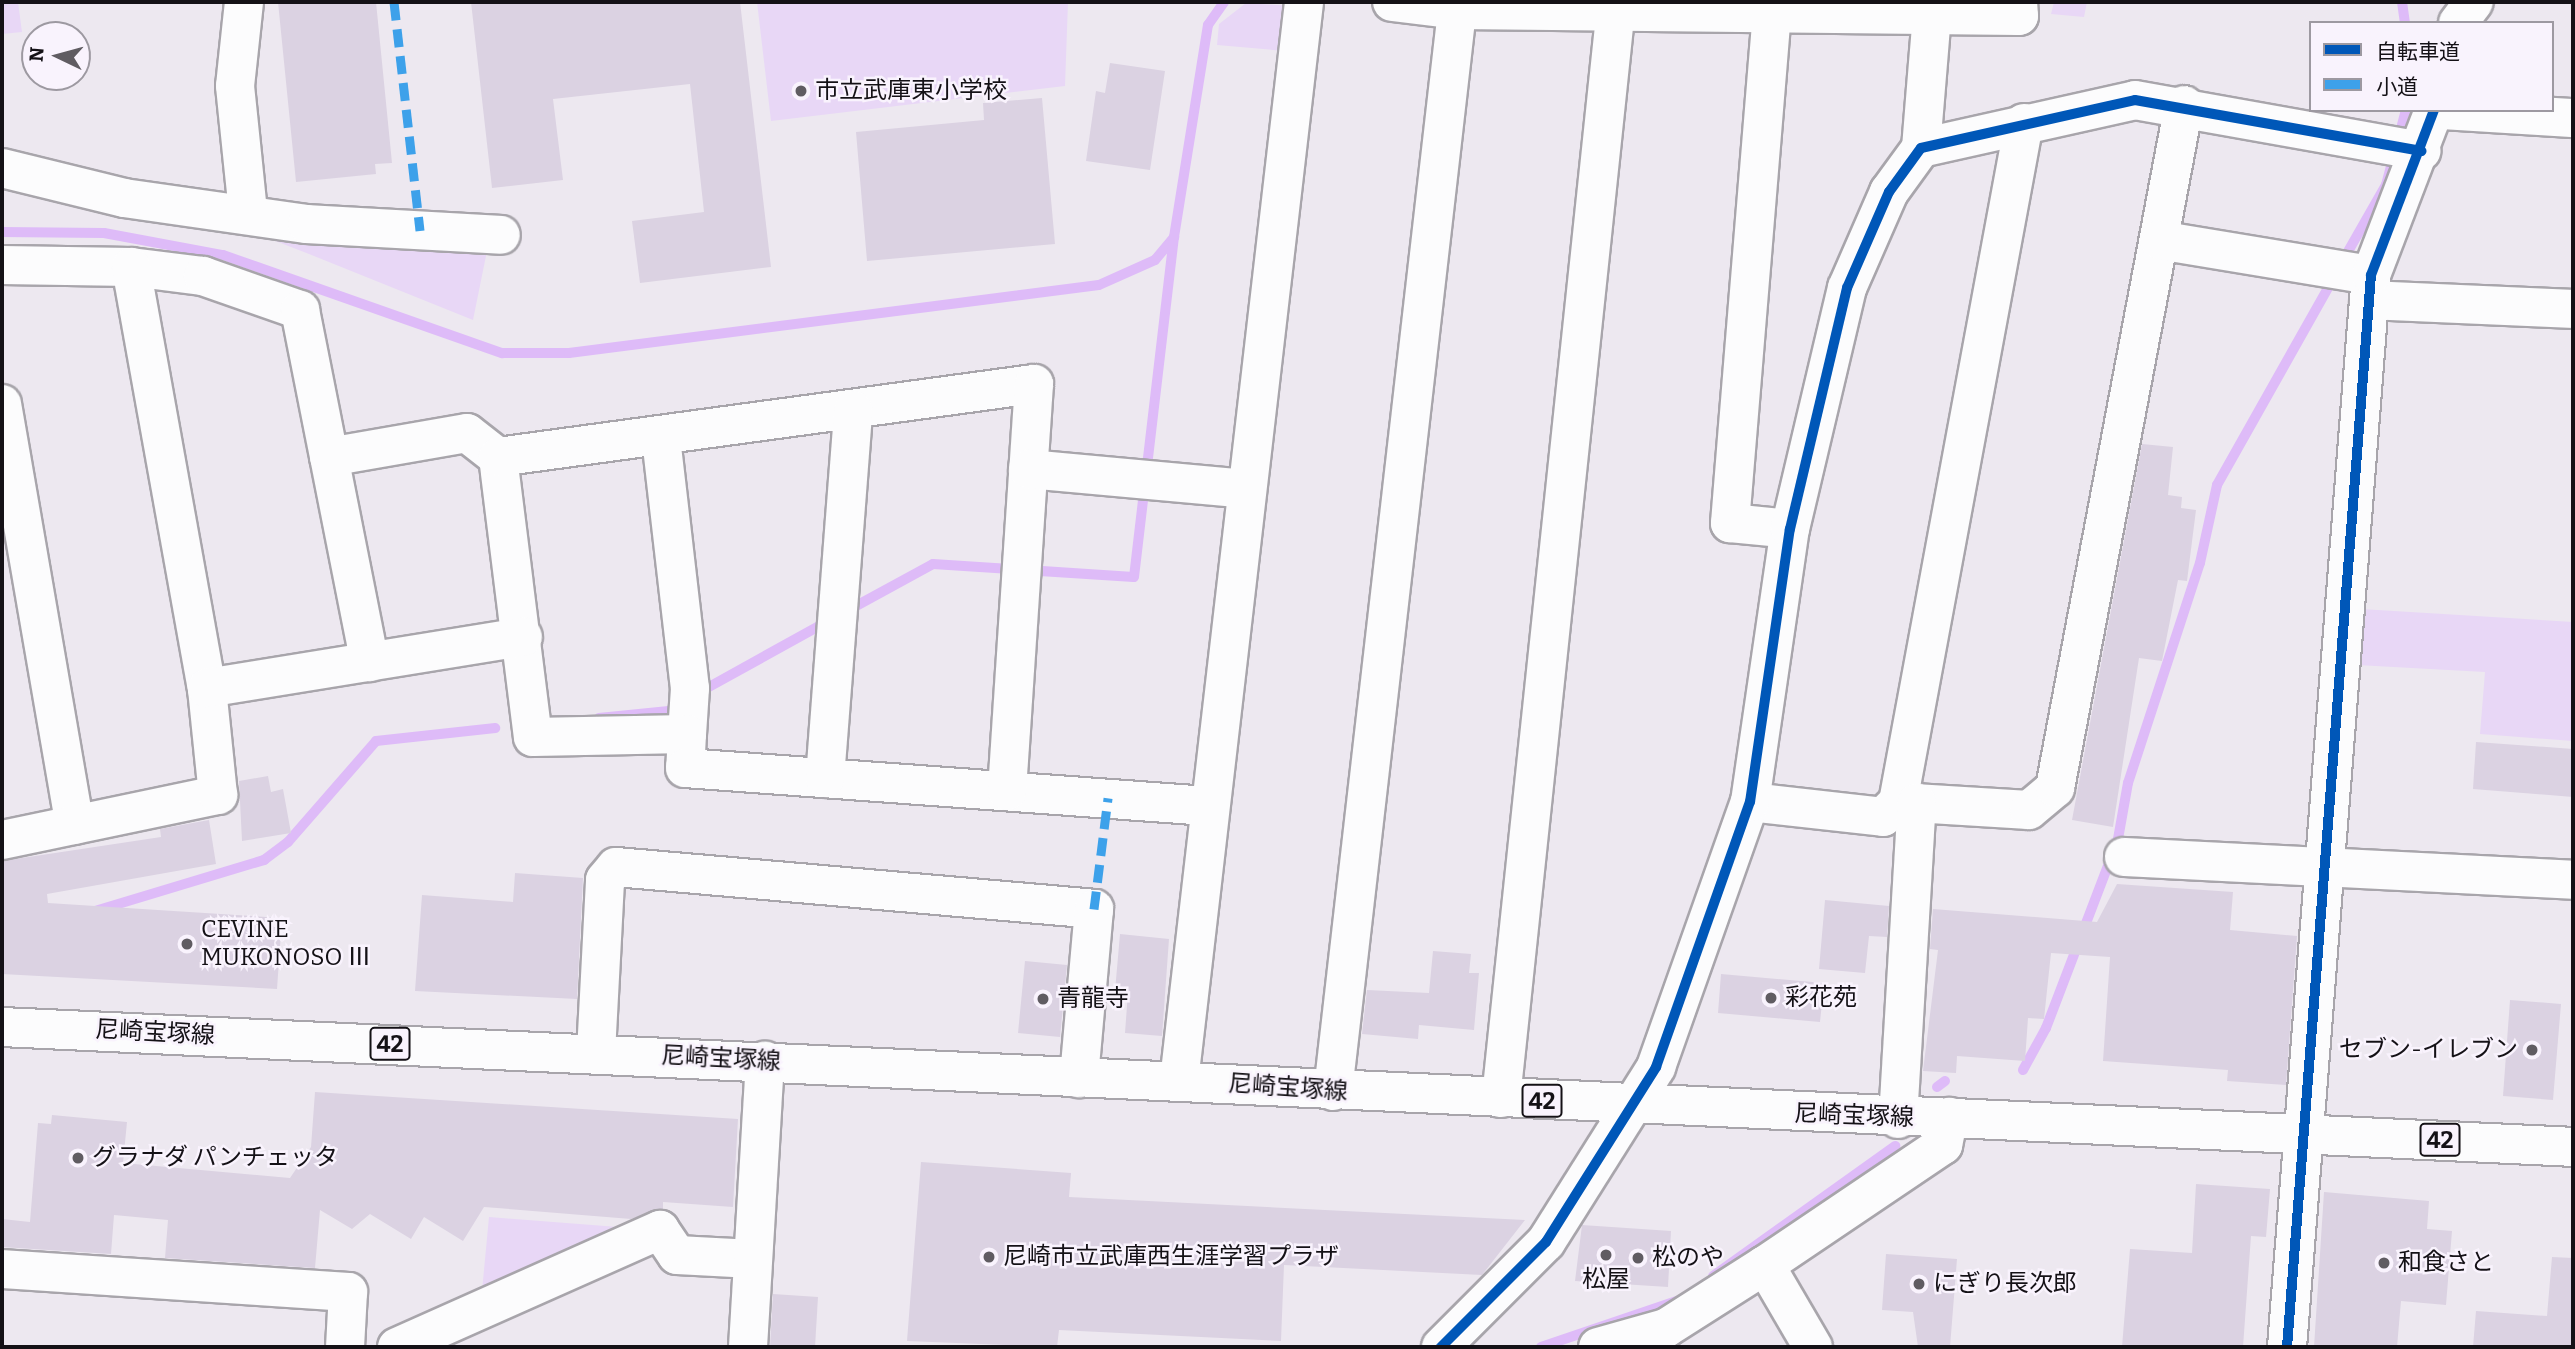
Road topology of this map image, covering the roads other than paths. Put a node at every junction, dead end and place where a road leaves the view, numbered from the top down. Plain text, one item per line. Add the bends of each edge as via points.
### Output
1 (244, 2) edge
2 (1304, 2) edge
3 (1392, 2) edge
4 (2018, 2) edge
5 (2474, 2) edge
6 (1559, 5) edge
7 (1695, 5) edge
8 (1458, 6) edge
9 (1616, 7) junction
10 (1825, 7) edge
11 (1772, 12) junction
12 (1932, 15) junction
13 (2460, 21) edge
14 (2184, 105) junction
15 (2433, 112) edge
16 (2474, 112) edge
17 (2573, 118) edge
18 (2024, 124) junction
19 (1921, 148) junction
20 (2406, 148) junction
21 (2, 168) edge
22 (248, 211) junction
23 (501, 235) dead end
24 (2159, 240) junction
25 (2, 265) edge
26 (131, 267) junction
27 (2356, 279) junction
28 (2573, 309) edge
29 (853, 410) junction
30 (4, 428) edge
31 (661, 438) junction
32 (329, 457) junction
33 (498, 457) junction
34 (1028, 469) junction
35 (1246, 489) junction
36 (1790, 528) junction
37 (523, 637) junction
38 (370, 662) junction
39 (207, 688) junction
40 (689, 709) junction
41 (825, 778) junction
42 (1007, 791) junction
43 (1750, 802) junction
44 (1908, 803) junction
45 (1208, 806) junction
46 (75, 825) junction
47 (2, 840) edge
48 (2124, 857) dead end
49 (2326, 869) junction
50 (2573, 880) edge
51 (2, 1027) edge
52 (596, 1053) junction
53 (765, 1061) junction
54 (1079, 1077) junction
55 (1179, 1081) junction
56 (1333, 1091) junction
57 (1501, 1098) junction
58 (1629, 1106) junction
59 (1949, 1118) junction
60 (1898, 1119) junction
61 (2306, 1133) junction
62 (2573, 1147) edge
63 (753, 1259) junction
64 (1765, 1265) junction
65 (2, 1269) edge
66 (1672, 1338) edge
67 (345, 1347) edge
68 (398, 1347) edge
69 (748, 1347) edge
70 (1441, 1347) edge
71 (1598, 1347) edge
72 (1813, 1347) edge
73 (2287, 1347) edge

1 - 22 street via 235,86
2 - 35 street
3 - 8 street
4 - 12 street via 2019,16
5 - 13 street
6 - 8 street
6 - 9 street
7 - 9 street
7 - 11 street
8 - 56 street
9 - 57 street
10 - 11 street
10 - 12 street
11 - 36 street via 1730,523
12 - 19 street
14 - 18 street via 2135,100
14 - 20 street
14 - 24 street
15 - 20 street
16 - 17 street
18 - 19 street
18 - 44 street
19 - 36 street via 1889,192 1847,288
20 - 27 street
21 - 22 street via 124,198
22 - 23 street via 306,224
24 - 27 street
24 - 44 street via 2055,788 2029,810
25 - 26 street
26 - 32 street via 203,276 300,310
26 - 39 street
27 - 28 street
27 - 49 street
29 - 31 street
29 - 34 street via 1034,384
29 - 41 street
30 - 46 street
31 - 33 street
31 - 40 street
32 - 33 street via 467,433
32 - 38 street
33 - 37 street
34 - 35 street
34 - 42 street
35 - 45 street
36 - 43 street
37 - 38 street
37 - 40 street via 533,737
38 - 39 street
39 - 46 street via 218,795
40 - 41 street via 685,768
41 - 42 street
42 - 45 street
43 - 44 street via 1883,817
43 - 58 street via 1656,1067
44 - 60 street
45 - 55 street
46 - 47 street
48 - 49 street
49 - 50 street
49 - 61 street
51 - 52 street, 尼崎宝塚線 / 42
52 - 53 street, 尼崎宝塚線 / 42
52 - 54 street via 605,880 616,867 1094,909
53 - 54 street, 尼崎宝塚線 / 42
53 - 63 street
54 - 55 street, 尼崎宝塚線 / 42
55 - 56 street, 尼崎宝塚線 / 42
56 - 57 street, 尼崎宝塚線 / 42
57 - 58 street, 尼崎宝塚線 / 42
58 - 60 street, 尼崎宝塚線 / 42
58 - 70 street via 1546,1242
59 - 60 street, 尼崎宝塚線 / 42
59 - 61 street, 尼崎宝塚線 / 42
59 - 64 street via 1943,1145
61 - 62 street, 尼崎宝塚線 / 42
61 - 73 street
63 - 68 street via 677,1255 660,1230
63 - 69 street
64 - 66 street
64 - 72 street
65 - 67 street via 348,1292
66 - 71 street

